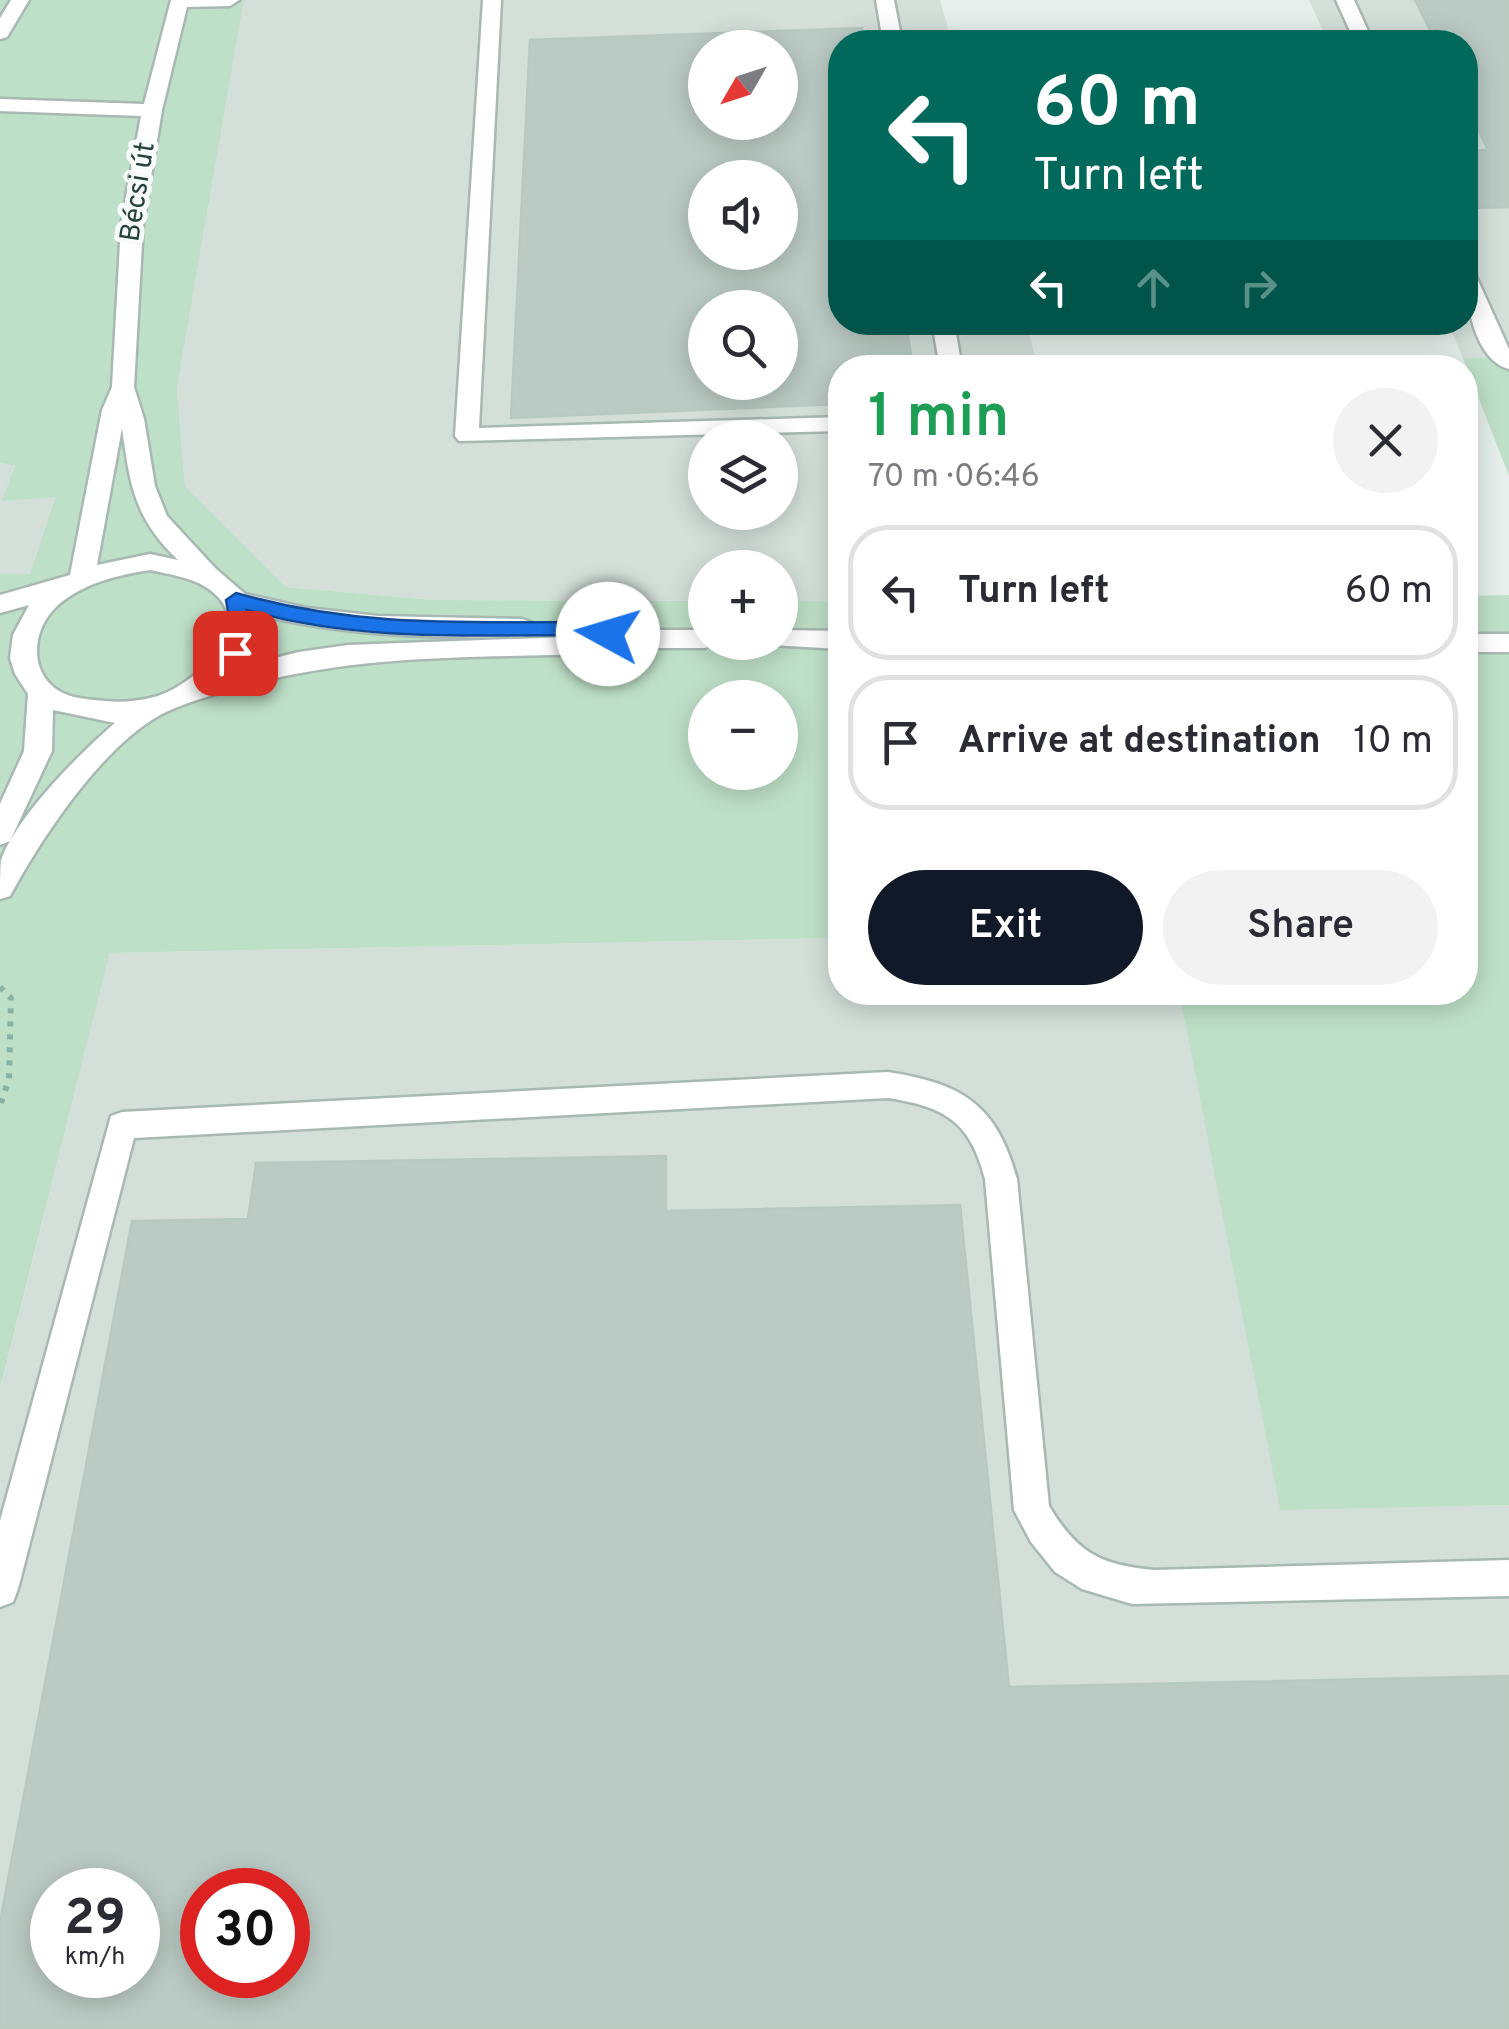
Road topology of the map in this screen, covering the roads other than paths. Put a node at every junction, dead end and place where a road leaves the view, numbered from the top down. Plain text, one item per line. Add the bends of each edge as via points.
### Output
1 (20, 0) edge
2 (230, 0) edge
3 (492, 0) edge
4 (885, 0) edge
5 (1346, 0) edge
6 (180, 1) edge
7 (891, 30) edge
8 (1359, 30) edge
9 (0, 33) edge
10 (0, 106) edge
11 (152, 110) junction
12 (1478, 305) edge
13 (1509, 362) edge
14 (123, 387) junction
15 (828, 424) edge
16 (212, 576) junction
17 (71, 584) junction
18 (236, 600) junction
19 (0, 604) edge
20 (628, 639) junction
21 (688, 639) edge
22 (798, 639) edge
23 (828, 640) edge
24 (1478, 643) edge
25 (1509, 643) edge
26 (0, 664) edge
27 (33, 683) junction
28 (180, 699) junction
29 (150, 710) junction
30 (0, 834) edge
31 (0, 888) edge
32 (1509, 1578) edge
33 (0, 1589) edge

1 - 9 street
2 - 6 street
3 - 15 street via 468,436
4 - 7 street
5 - 8 street
6 - 11 street, Bécsi út
10 - 11 street
11 - 14 street, Bécsi út via 130,243
12 - 13 street
14 - 16 street via 154,516
14 - 17 street
16 - 17 street via 150,562
16 - 18 street
17 - 19 street
17 - 27 street via 32,621 23,656
18 - 20 street via 296,617 386,629 588,628
18 - 28 street via 242,634 235,653
20 - 21 street
20 - 28 street via 595,646 334,655 263,668
22 - 23 street
24 - 25 street
26 - 27 street
27 - 29 street via 77,709
27 - 30 street via 38,750
28 - 29 street
29 - 31 street via 79,772
32 - 33 street via 1155,1588 1116,1585 1076,1570 1051,1545 1032,1510 994,1143 976,1118 950,1100 888,1085 122,1126

